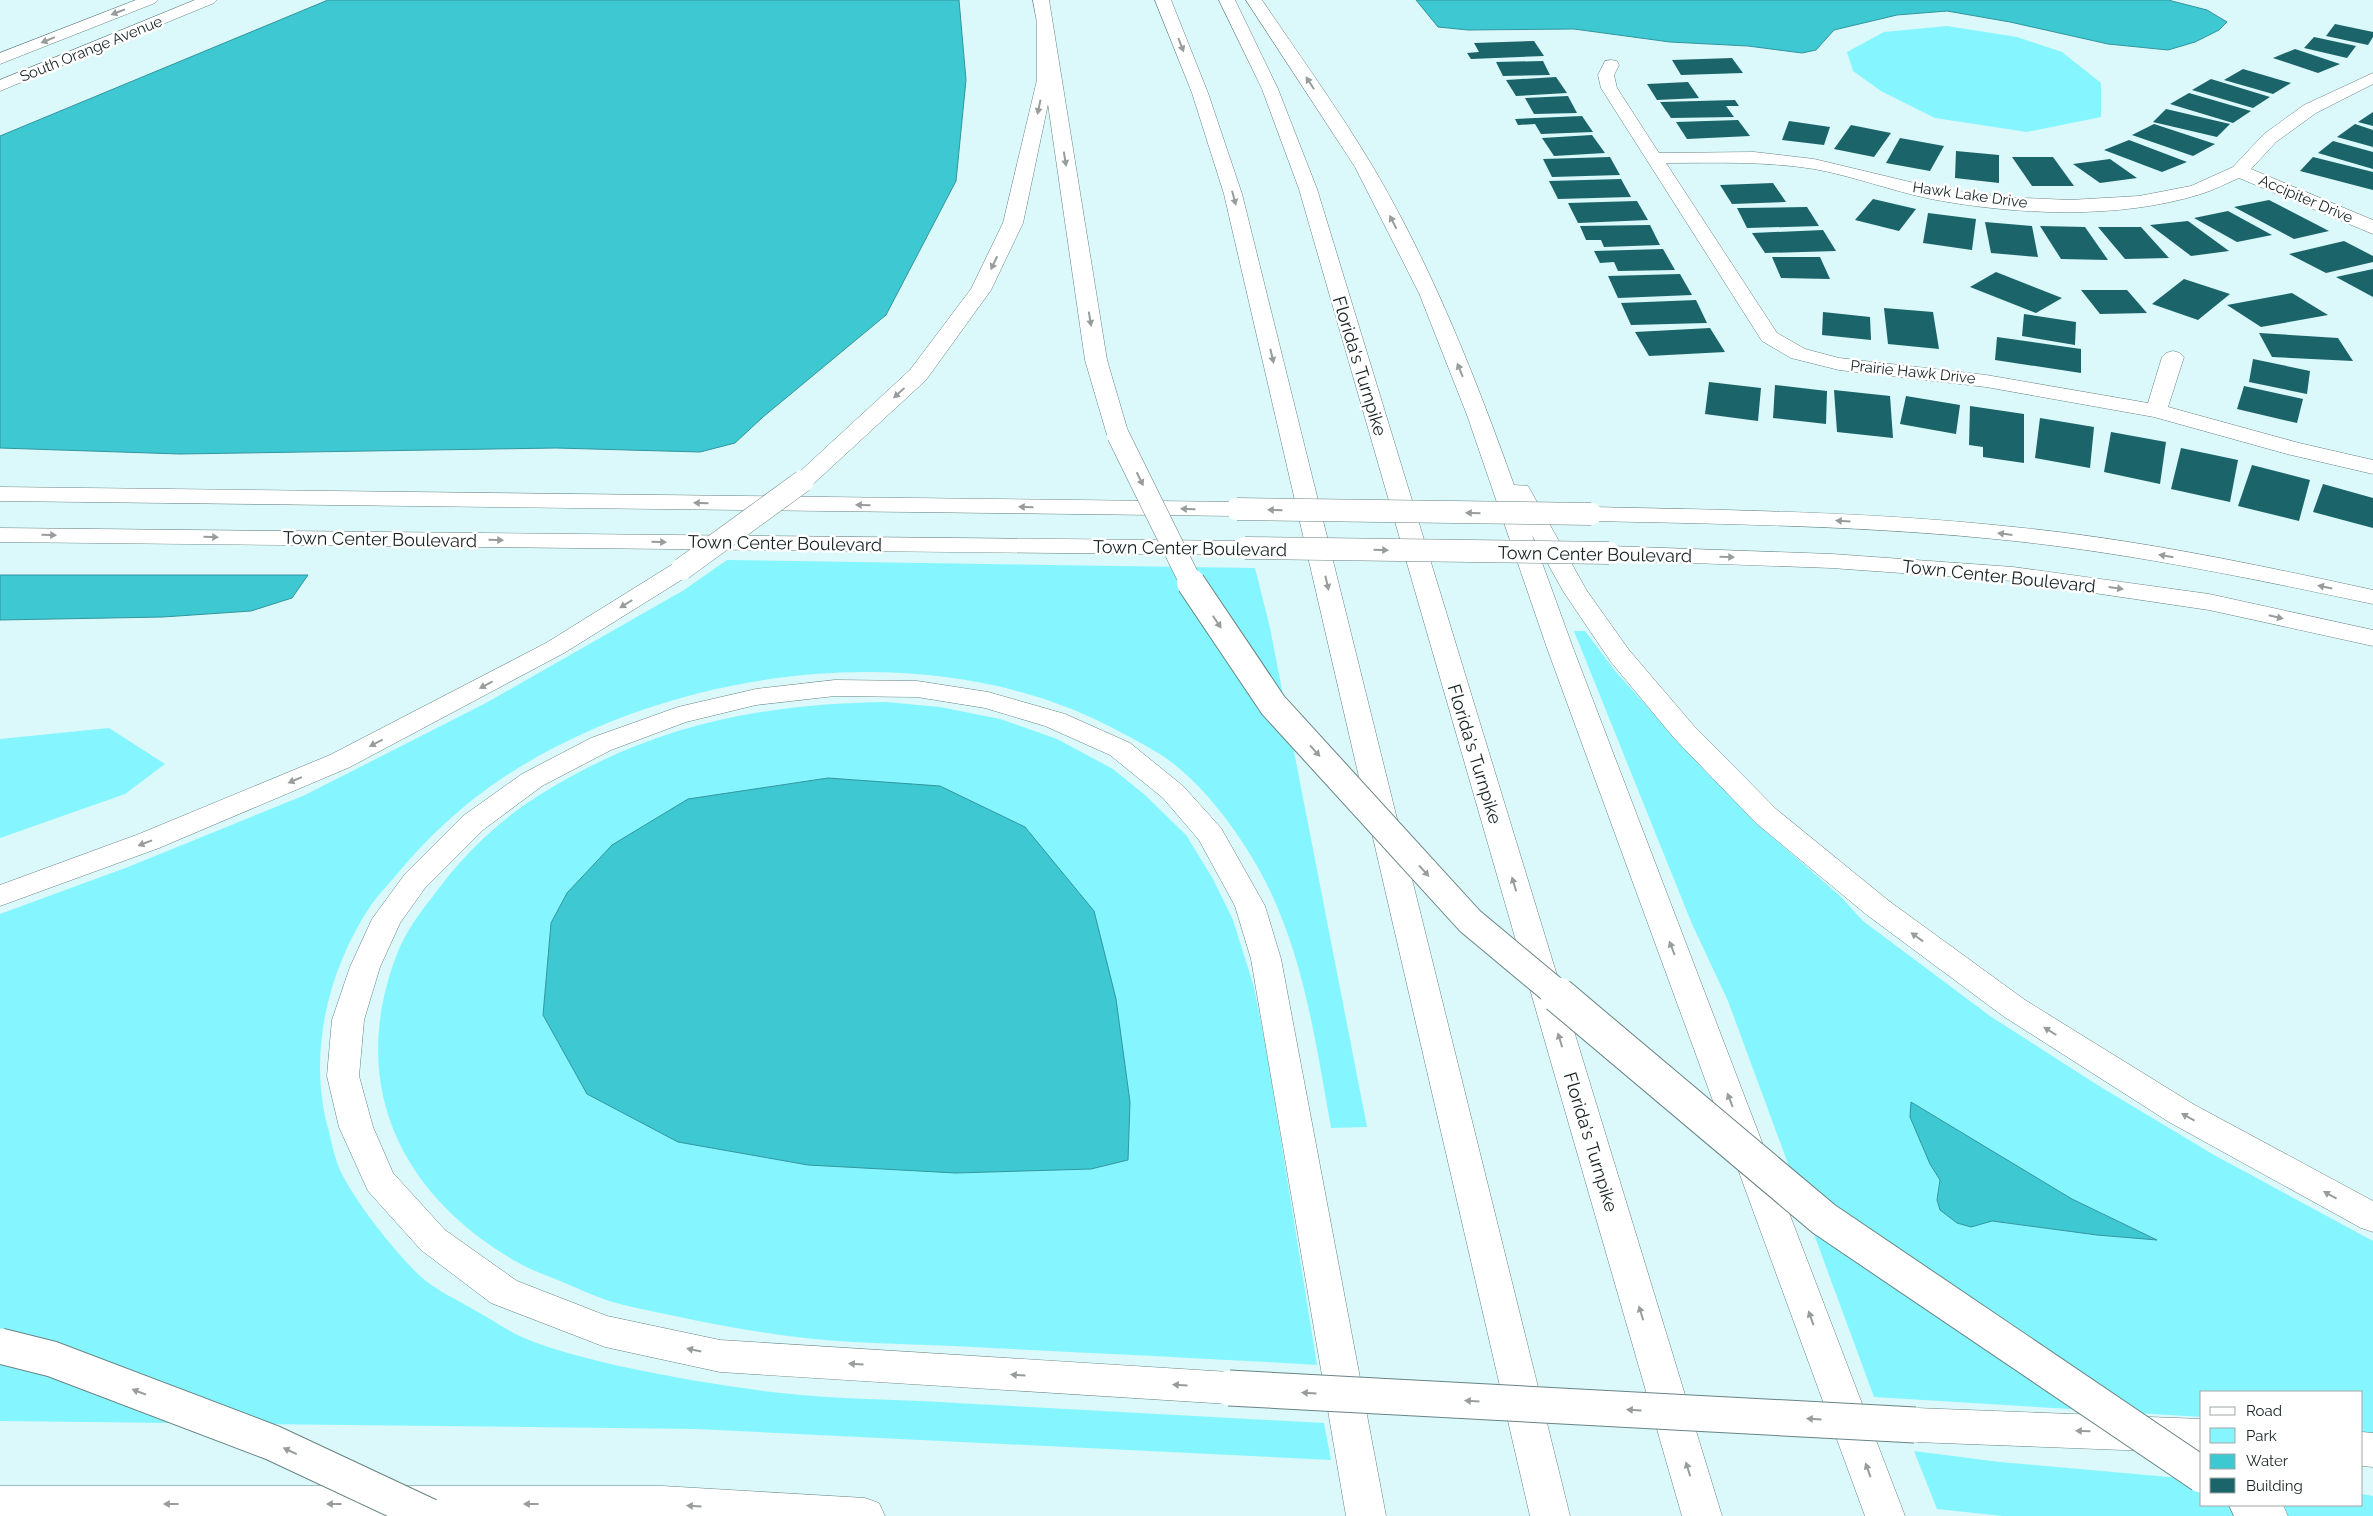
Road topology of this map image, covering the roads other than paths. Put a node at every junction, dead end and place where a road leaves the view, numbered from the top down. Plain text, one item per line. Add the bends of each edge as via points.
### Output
1 (150, 0) edge
2 (208, 0) edge
3 (1041, 0) edge
4 (1162, 0) edge
5 (1227, 0) edge
6 (1254, 0) edge
7 (1044, 24) junction
8 (0, 59) edge
9 (1611, 65) dead end
10 (2373, 78) edge
11 (0, 86) edge
12 (1654, 158) junction
13 (2239, 171) junction
14 (2373, 228) edge
15 (2173, 357) dead end
16 (2156, 411) junction
17 (1478, 415) junction
18 (2373, 467) edge
19 (0, 494) edge
20 (0, 535) edge
21 (2373, 597) edge
22 (2373, 638) edge
23 (0, 896) edge
24 (2373, 1218) edge
25 (0, 1346) edge
26 (1344, 1394) edge
27 (1344, 1394) edge
28 (1344, 1394) edge
29 (1344, 1394) edge
30 (2200, 1436) edge
31 (2200, 1474) edge
32 (0, 1493) edge
33 (0, 1504) edge
34 (98, 1504) junction
35 (2251, 1506) edge
36 (429, 1516) edge
37 (865, 1516) edge
38 (1366, 1516) edge
39 (1550, 1516) edge
40 (1702, 1516) edge
41 (1884, 1516) edge
42 (2268, 1516) edge

1 -> 8 main road, South Orange Avenue
2 - 11 main road, South Orange Avenue
3 - 7 main road
4 -> 39 main road via 1200,93 1234,194
40 -> 5 main road, Florida's Turnpike via 1308,189 1270,89
17 -> 6 main road via 1429,293 1364,167
7 -> 23 main road, bridge via 1045,80 1013,223 981,290 918,375 803,481 682,569 555,648 412,724 340,761 149,841
7 -> 31 main road, bridge via 1096,360 1118,435 1192,585 1273,705 1470,921 1824,1220
9 - 12 main road, Prairie Hawk Drive via 1606,74 1609,88
10 - 13 main road, Hawk Lake Drive via 2310,109 2270,138
12 - 13 main road, Hawk Lake Drive via 1754,157 1814,164 1931,193 2001,203 2070,206 2148,200 2196,190
12 - 16 main road, Prairie Hawk Drive via 1769,336 1798,354 1839,364 1986,381
13 - 14 main road, Accipiter Drive
15 - 16 main road
16 - 18 main road, Prairie Hawk Drive
24 -> 17 main road via 2180,1113 2014,1008 1878,908 1766,816 1684,732 1620,656 1575,592
41 -> 17 main road via 1560,648
21 -> 19 main road, bridge via 2246,569 2112,547 1965,529 1814,519
20 -> 22 main road, Town Center Boulevard, bridge via 1608,553 1832,561 2013,574 2209,602
36 -> 25 main road, bridge via 273,1443 52,1359
30 -> 26 main road, bridge via 1915,1425
27 -> 28 main road, bridge via 720,1356 605,1331 504,1292 433,1240 380,1181 356,1127 343,1076 348,1020 365,967 387,919 415,882 473,823 532,780 601,744 678,715 756,697 835,688 917,689 998,702 1055,720 1120,749 1173,792 1211,835 1250,906 1266,959
29 -> 38 main road, bridge
32 - 34 main road
33 - 34 main road
37 -> 34 main road via 662,1504
35 - 42 main road

